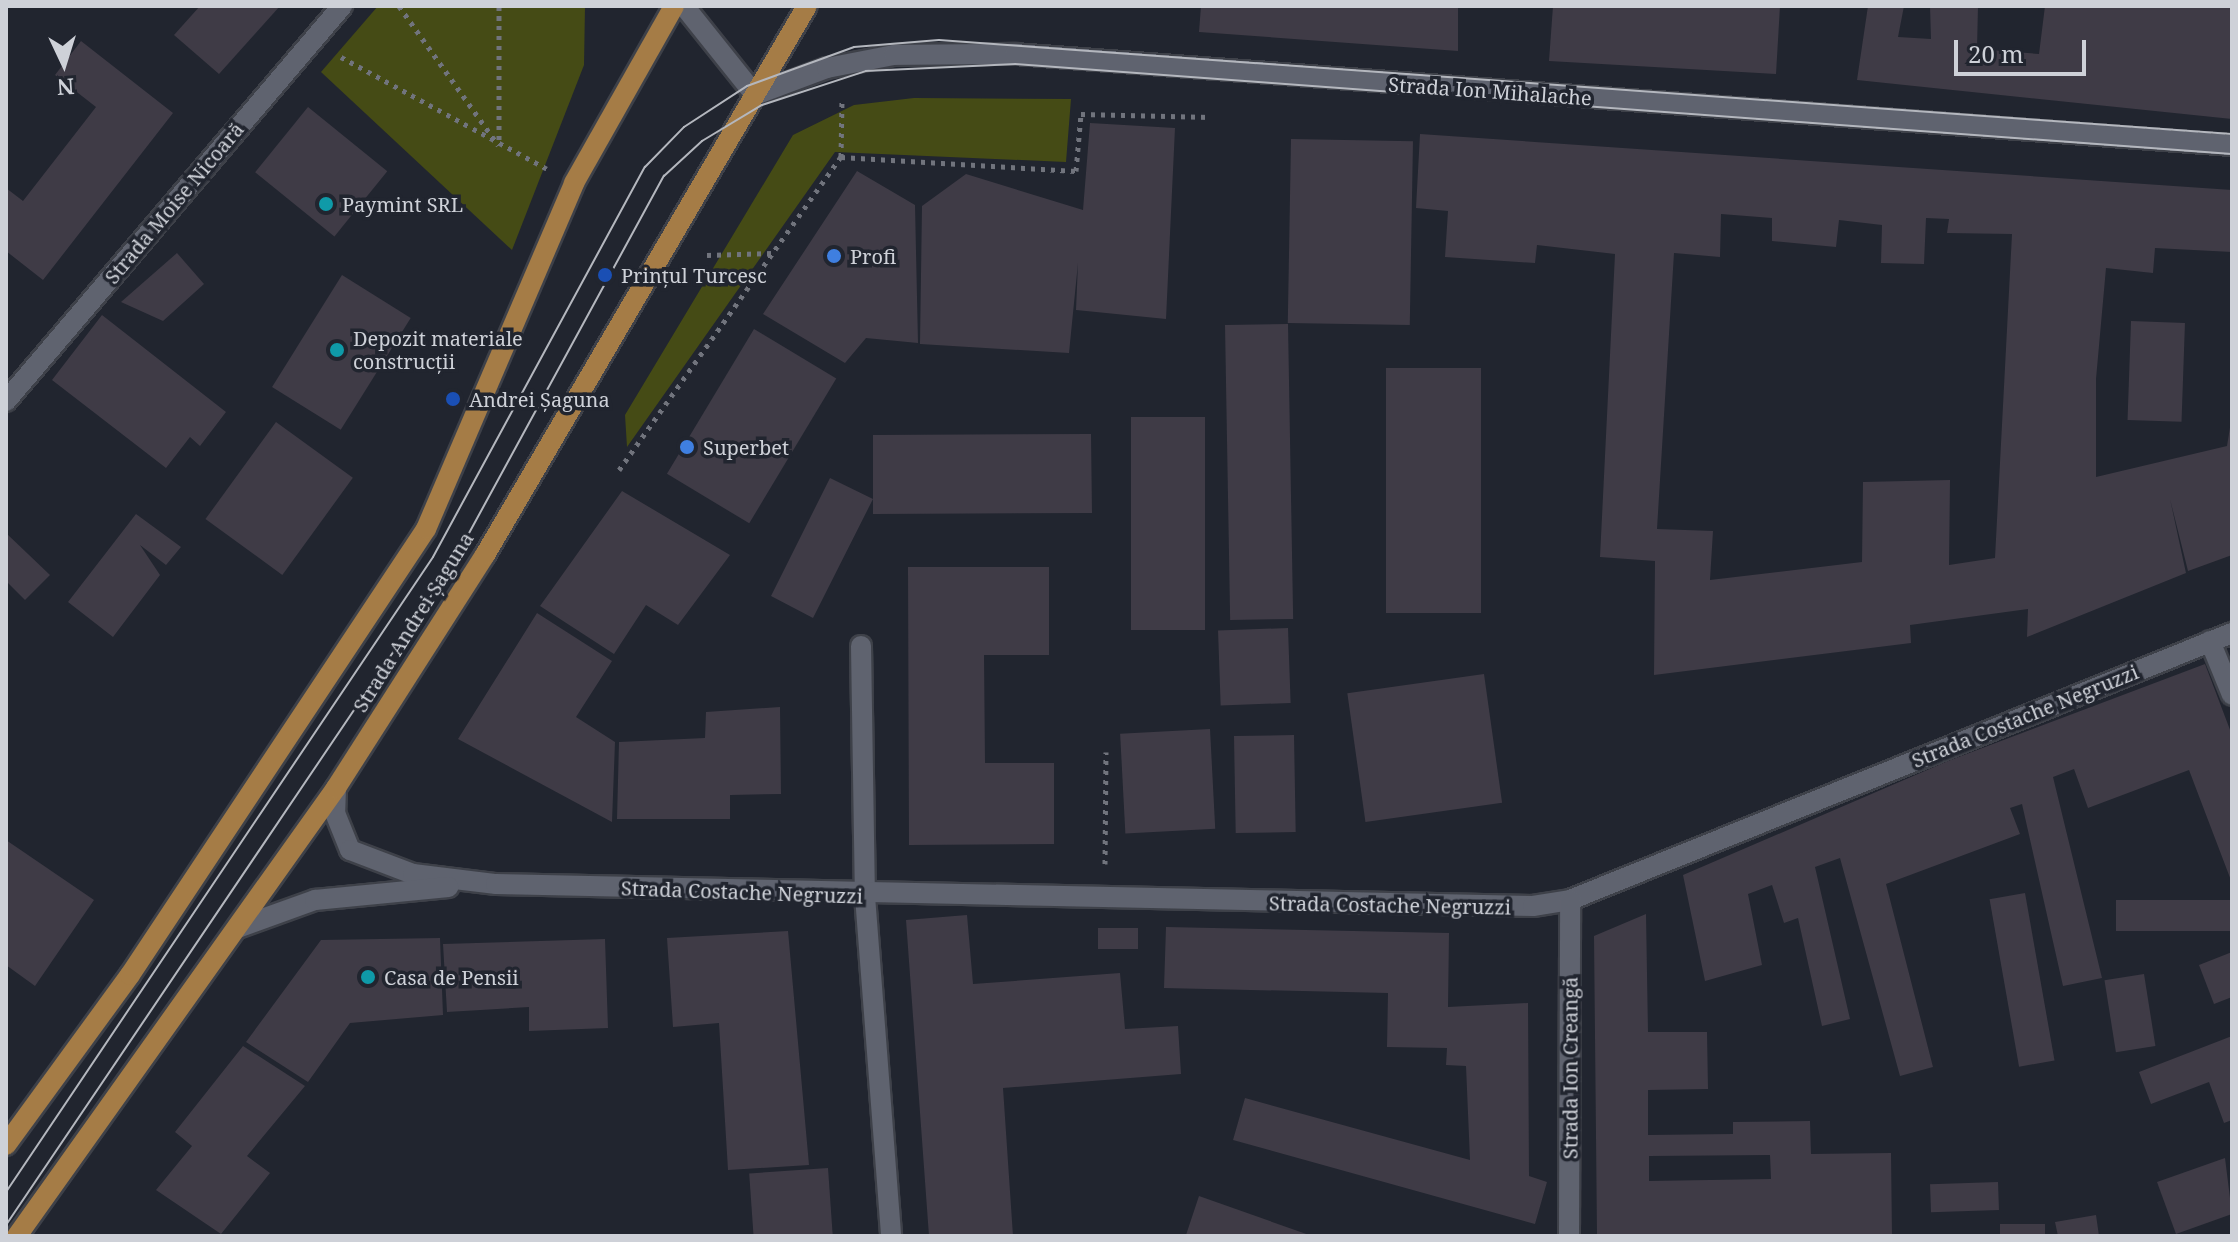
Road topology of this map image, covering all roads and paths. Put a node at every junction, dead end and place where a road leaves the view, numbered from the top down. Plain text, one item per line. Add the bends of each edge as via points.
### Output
1 (342, 6) edge
2 (399, 6) edge
3 (499, 6) edge
4 (674, 6) edge
5 (684, 6) edge
6 (807, 6) edge
7 (308, 45) junction
8 (755, 95) junction
9 (842, 95) dead end
10 (1211, 117) dead end
11 (499, 145) junction
12 (2232, 145) edge
13 (841, 157) junction
14 (551, 171) dead end
15 (774, 253) junction
16 (707, 255) dead end
17 (6, 401) edge
18 (619, 470) dead end
19 (2232, 633) edge
20 (2210, 641) junction
21 (861, 646) dead end
22 (2232, 695) edge
23 (1106, 752) dead end
24 (336, 788) junction
25 (496, 884) junction
26 (865, 896) junction
27 (1570, 900) junction
28 (1105, 901) junction
29 (240, 927) junction
30 (6, 1145) edge
31 (17, 1236) edge
32 (891, 1236) edge
33 (1569, 1236) edge

1 - 7 street, Strada Moise Nicoară
2 - 11 path
3 - 11 path
4 - 30 main road, Strada Andrei Șaguna via 574,183 426,529 130,975
5 - 8 street
6 - 8 main road, Strada Andrei Șaguna
7 - 11 path via 355,63
7 - 17 street, Strada Moise Nicoară
8 - 12 street, Strada Ion Mihalache via 827,68 894,55 1015,54
8 - 24 main road, Strada Andrei Șaguna via 485,555
9 - 13 path
10 - 13 path via 1081,114 1076,171
11 - 14 path
13 - 15 path
15 - 16 path
15 - 18 path
19 - 20 street, Strada Costache Negruzzi
20 - 22 street
20 - 27 street, Strada Costache Negruzzi
21 - 26 street
23 - 28 path
24 - 25 street, Strada Costache Negruzzi via 335,813 350,850 413,874
24 - 29 main road, Strada Andrei Șaguna
25 - 26 street, Strada Costache Negruzzi
25 - 29 street, Strada Costache Negruzzi via 315,900
26 - 28 street, Strada Costache Negruzzi
26 - 32 street
27 - 28 street, Strada Costache Negruzzi via 1533,906
27 - 33 street, Strada Ion Creangă
29 - 31 main road, Strada Andrei Șaguna via 176,1006

